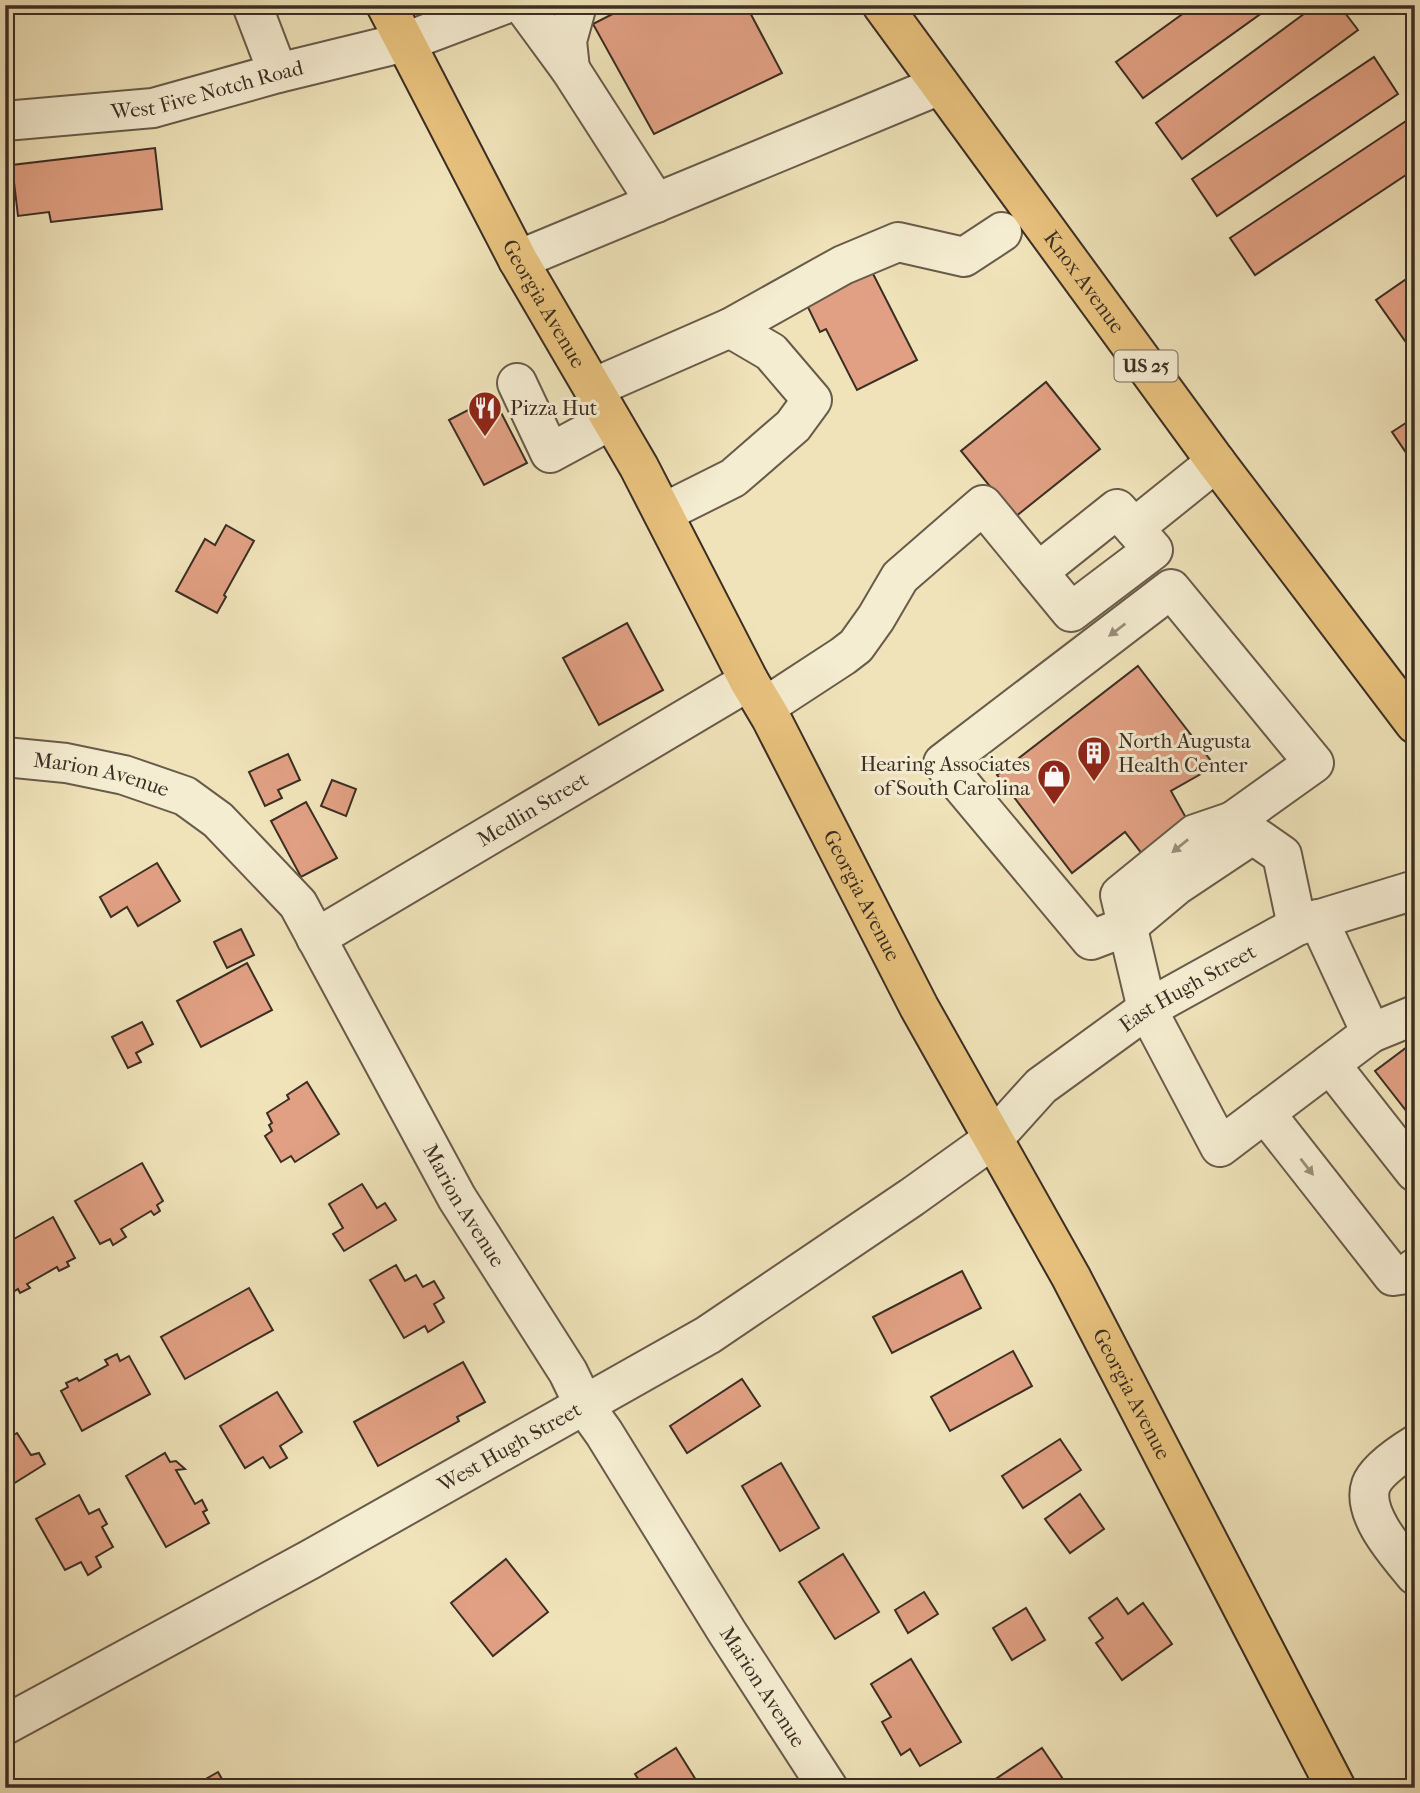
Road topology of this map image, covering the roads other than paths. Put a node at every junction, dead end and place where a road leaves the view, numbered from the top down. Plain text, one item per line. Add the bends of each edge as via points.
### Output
1 (252, 5) edge
2 (386, 5) edge
3 (503, 5) edge
4 (523, 5) edge
5 (882, 5) edge
6 (571, 39) edge
7 (405, 42) junction
8 (278, 73) junction
9 (940, 85) junction
10 (5, 121) edge
11 (656, 203) junction
12 (1002, 232) dead end
13 (518, 260) junction
14 (730, 328) junction
15 (517, 383) dead end
16 (602, 404) junction
17 (1216, 462) junction
18 (663, 513) junction
19 (1134, 528) junction
20 (1038, 572) junction
21 (757, 694) junction
22 (1415, 724) edge
23 (5, 757) edge
24 (1242, 828) junction
25 (1415, 890) edge
26 (1307, 922) junction
27 (1128, 926) junction
28 (316, 937) junction
29 (1147, 1009) junction
30 (1415, 1015) edge
31 (1371, 1033) junction
32 (1337, 1073) junction
33 (1265, 1113) junction
34 (993, 1139) junction
35 (1415, 1146) edge
36 (1415, 1172) edge
37 (1415, 1268) edge
38 (584, 1405) junction
39 (1415, 1445) edge
40 (1415, 1575) edge
41 (5, 1725) edge
42 (828, 1788) edge
43 (1336, 1788) edge

1 - 8 street
2 - 7 main road, Georgia Avenue
3 - 7 street, West Five Notch Road
4 - 6 street
5 - 9 main road, Knox Avenue / US 25
6 - 11 street
7 - 8 street, West Five Notch Road
7 - 13 main road, Georgia Avenue
8 - 10 street, West Five Notch Road via 153,108
9 - 11 street
9 - 17 main road, Knox Avenue / US 25
11 - 13 street
12 - 14 street via 964,257 898,242 843,265
13 - 16 main road, Georgia Avenue
14 - 16 street
14 - 18 street via 771,352 812,400 793,426 733,478
15 - 16 street via 550,453
16 - 18 main road, Georgia Avenue
17 - 19 street
17 - 22 main road, Knox Avenue / US 25
18 - 21 main road, Georgia Avenue
19 - 20 street via 1117,509
19 - 20 street via 1153,550 1071,612
20 - 21 street, Medlin Street via 983,505 900,577 856,646 844,656
21 - 28 street, Medlin Street
21 - 34 main road, Georgia Avenue via 919,1007
23 - 28 street, Marion Avenue via 124,775 186,796 218,820 298,904
24 - 26 street via 1282,855
24 - 27 street
24 -> 27 street via 1314,763 1171,589 943,763 1091,940
25 - 26 street, East Hugh Street
26 - 29 street, East Hugh Street
26 - 31 street
27 - 29 street
28 - 38 street, Marion Avenue via 457,1198 562,1360
29 - 33 street via 1220,1147
29 - 34 street, East Hugh Street via 1041,1086
30 - 31 street
31 - 32 street
32 - 33 street
32 - 35 street via 1375,1095
32 - 36 street
33 -> 37 street via 1393,1276
34 - 38 street, West Hugh Street via 708,1335
34 - 43 main road, Georgia Avenue via 1071,1278
38 - 41 street, West Hugh Street
38 - 42 street, Marion Avenue
39 - 40 street via 1391,1461 1371,1484 1370,1510

